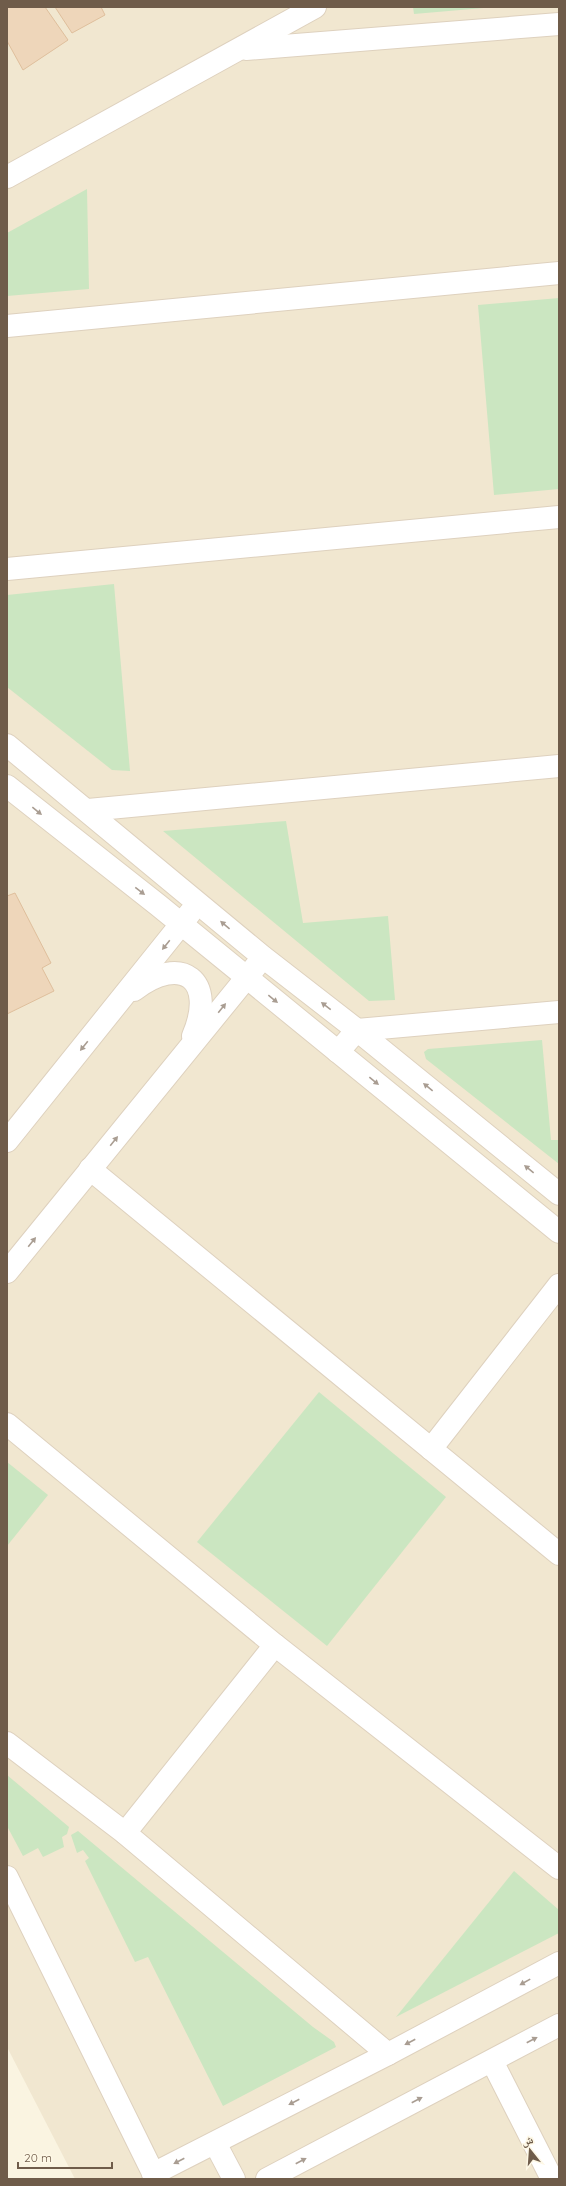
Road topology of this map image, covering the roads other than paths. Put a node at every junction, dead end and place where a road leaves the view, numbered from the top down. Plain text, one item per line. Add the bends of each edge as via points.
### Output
1 (315, 7) edge
2 (559, 24) edge
3 (238, 50) junction
4 (7, 177) edge
5 (559, 273) edge
6 (7, 326) edge
7 (559, 517) edge
8 (7, 569) edge
9 (7, 745) edge
10 (559, 766) edge
11 (7, 786) edge
12 (88, 810) junction
13 (198, 903) junction
14 (182, 924) junction
15 (263, 956) junction
16 (247, 977) junction
17 (121, 999) junction
18 (559, 1012) edge
19 (357, 1030) junction
20 (338, 1052) junction
21 (185, 1054) junction
22 (7, 1141) edge
23 (90, 1169) junction
24 (559, 1194) edge
25 (559, 1232) edge
26 (7, 1272) edge
27 (559, 1285) edge
28 (7, 1424) edge
29 (431, 1449) junction
30 (559, 1554) edge
31 (275, 1645) junction
32 (7, 1743) edge
33 (125, 1833) junction
34 (559, 1868) edge
35 (7, 1877) edge
36 (559, 1963) edge
37 (559, 2025) edge
38 (388, 2054) junction
39 (492, 2061) junction
40 (215, 2143) junction
41 (154, 2177) edge
42 (234, 2179) edge
43 (267, 2179) edge
44 (552, 2179) edge

1 - 3 street
2 - 3 street
3 - 4 street
5 - 6 street
7 - 8 street
9 - 12 street
10 - 12 street
11 -> 14 street
12 - 13 street
13 - 14 street
15 -> 13 street
14 - 16 street
14 -> 17 street
15 - 16 street
19 -> 15 street
16 -> 20 street
21 -> 16 street
17 - 21 street via 153,978 174,973 191,976 197,985 202,1005
17 -> 22 street
18 - 19 street
19 - 20 street
24 -> 19 street
20 -> 25 street
23 -> 21 street
26 -> 23 street
23 - 29 street
27 - 29 street
28 - 31 street
29 - 30 street
31 - 33 street
31 - 34 street
32 - 33 street
33 - 38 street
35 - 41 street
36 -> 38 street
39 -> 37 street
38 -> 40 street
43 -> 39 street
39 - 44 street
40 -> 41 street
40 - 42 street

